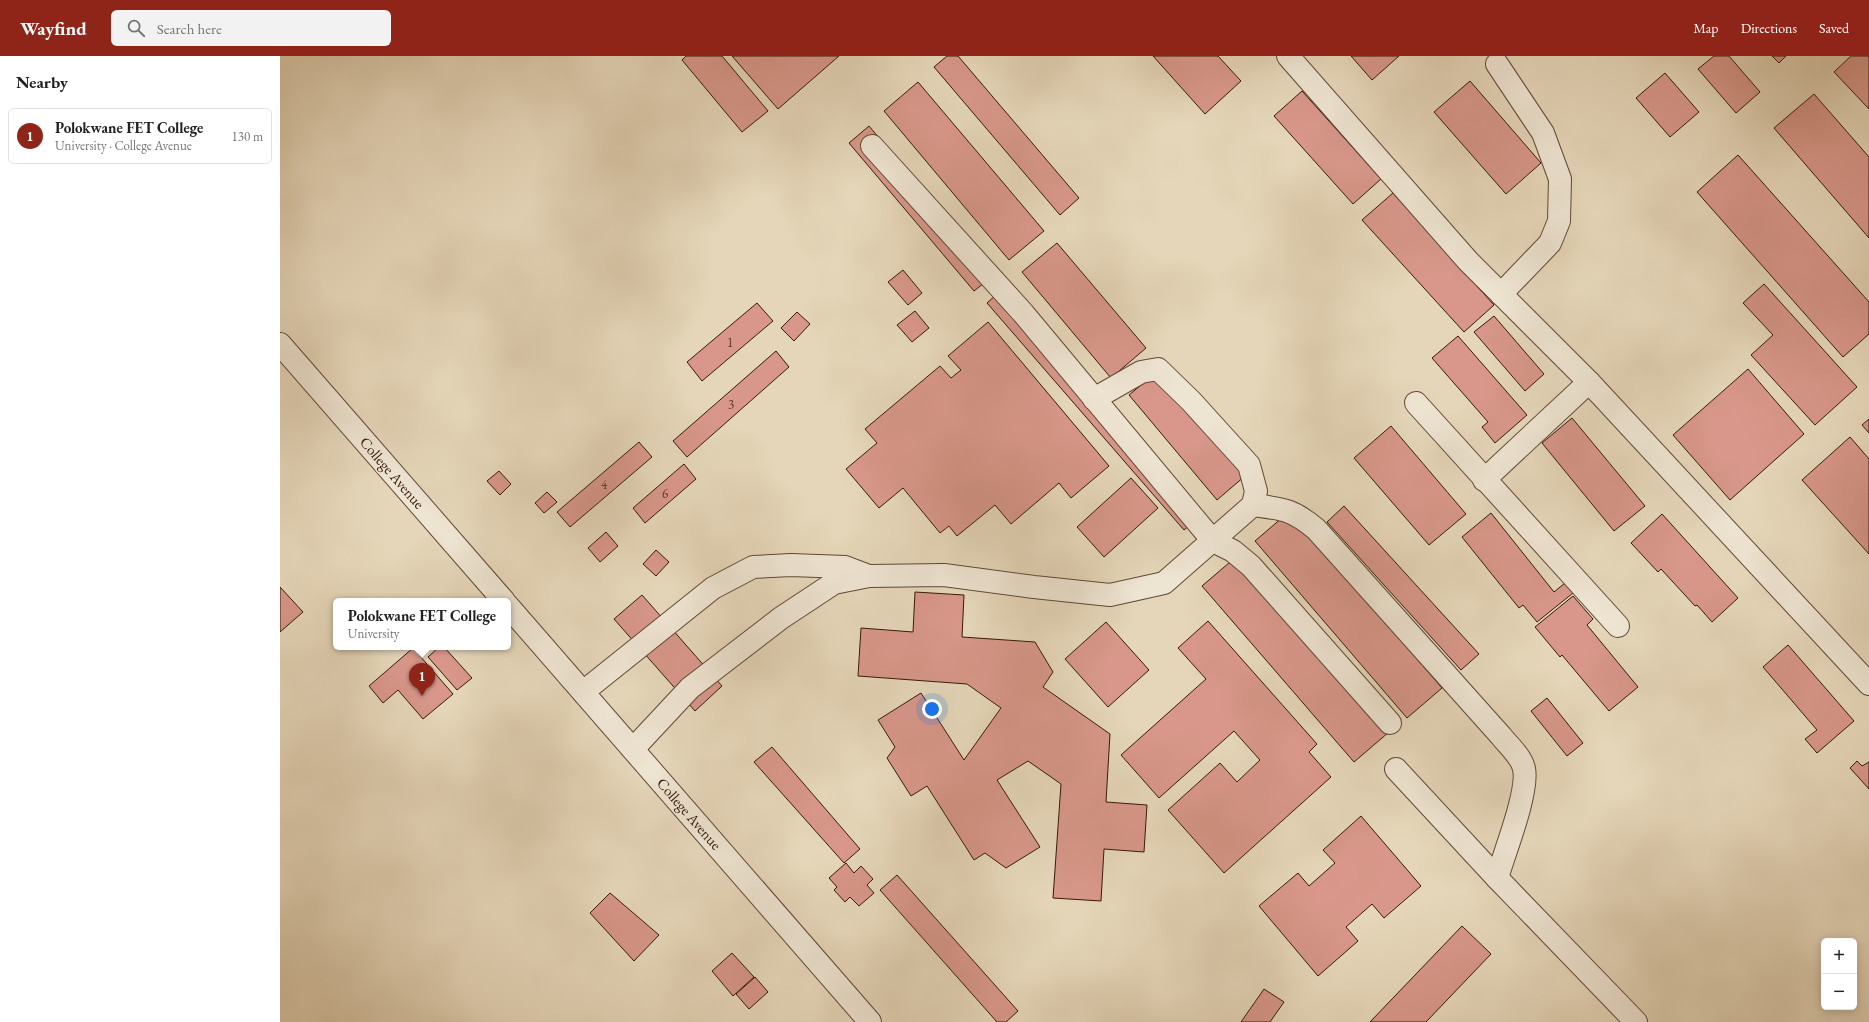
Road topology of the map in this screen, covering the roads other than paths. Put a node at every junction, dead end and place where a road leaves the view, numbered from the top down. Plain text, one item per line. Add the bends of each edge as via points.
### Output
1 (1288, 56) edge
2 (1498, 64) dead end
3 (872, 146) dead end
4 (1501, 294) junction
5 (280, 344) edge
6 (1589, 382) junction
7 (1094, 399) junction
8 (1416, 403) dead end
9 (1484, 480) junction
10 (1253, 505) junction
11 (1213, 541) junction
12 (869, 576) junction
13 (501, 598) edge
14 (511, 609) edge
15 (1618, 626) dead end
16 (1869, 684) edge
17 (583, 692) junction
18 (1390, 723) dead end
19 (633, 749) junction
20 (1396, 769) dead end
21 (1497, 878) junction
22 (870, 1022) edge
23 (1636, 1022) edge

1 - 4 street via 1468,261
2 - 4 street via 1543,133 1560,179 1559,221 1550,243
3 - 7 street via 1023,313
4 - 6 street
5 - 13 street, College Avenue
6 - 9 street
6 - 16 street
7 - 10 street via 1141,372 1158,370 1191,401 1249,465 1256,490
7 - 11 street
8 - 9 street
9 - 15 street
10 - 11 street
10 - 21 street via 1279,508 1300,516 1316,529 1517,756 1524,769 1524,789
11 - 12 street via 1164,583 1110,595 944,575
11 - 18 street via 1251,566
12 - 17 street via 845,567 753,567 713,588
12 - 19 street via 834,583 781,618 690,688
14 - 17 street, College Avenue
17 - 19 street, College Avenue
19 - 22 street, College Avenue
20 - 21 street
21 - 23 street

